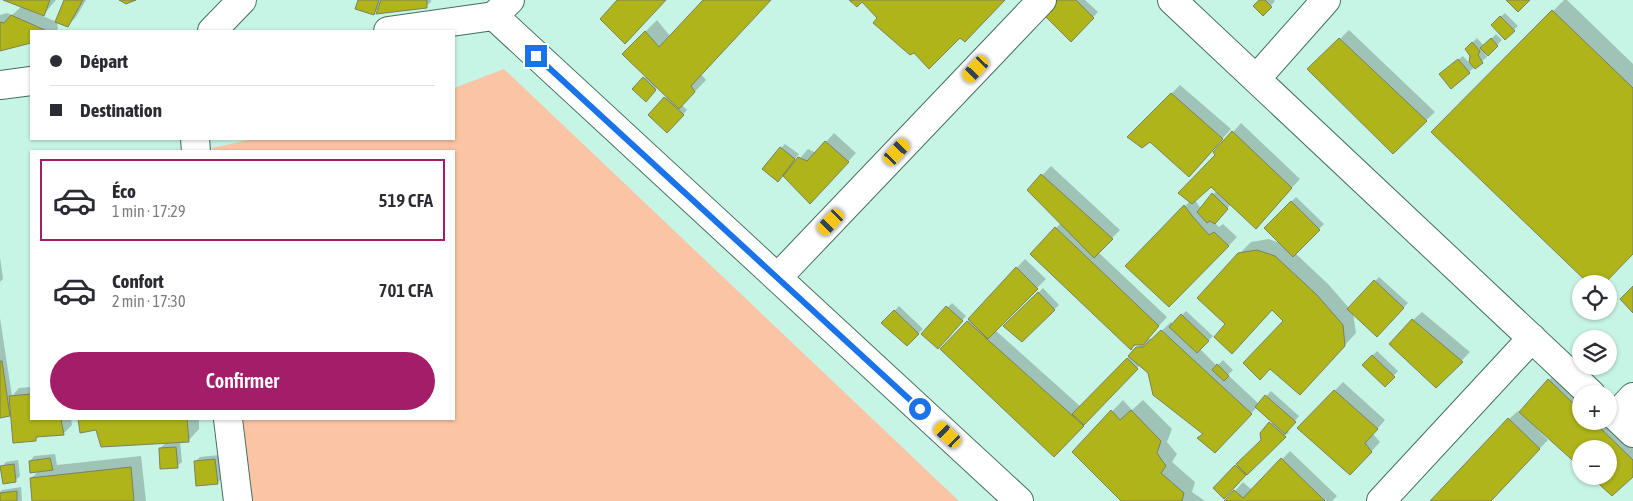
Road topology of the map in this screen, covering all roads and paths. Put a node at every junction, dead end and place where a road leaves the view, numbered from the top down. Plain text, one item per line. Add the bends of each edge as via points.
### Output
1 (242, 0) edge
2 (1042, 0) edge
3 (1172, 0) edge
4 (1326, 0) edge
5 (502, 8) edge
6 (213, 30) edge
7 (393, 30) edge
8 (1256, 80) junction
9 (30, 81) edge
10 (0, 85) edge
11 (778, 277) junction
12 (1532, 338) junction
13 (1582, 385) edge
14 (228, 420) edge
15 (238, 501) edge
16 (1019, 501) edge
17 (1381, 501) edge

1 - 6 street
2 - 11 street
3 - 8 street
4 - 8 street
5 - 7 street
5 - 11 street
8 - 12 street
9 - 10 street
11 - 16 street
12 - 13 street
12 - 17 street
14 - 15 street

